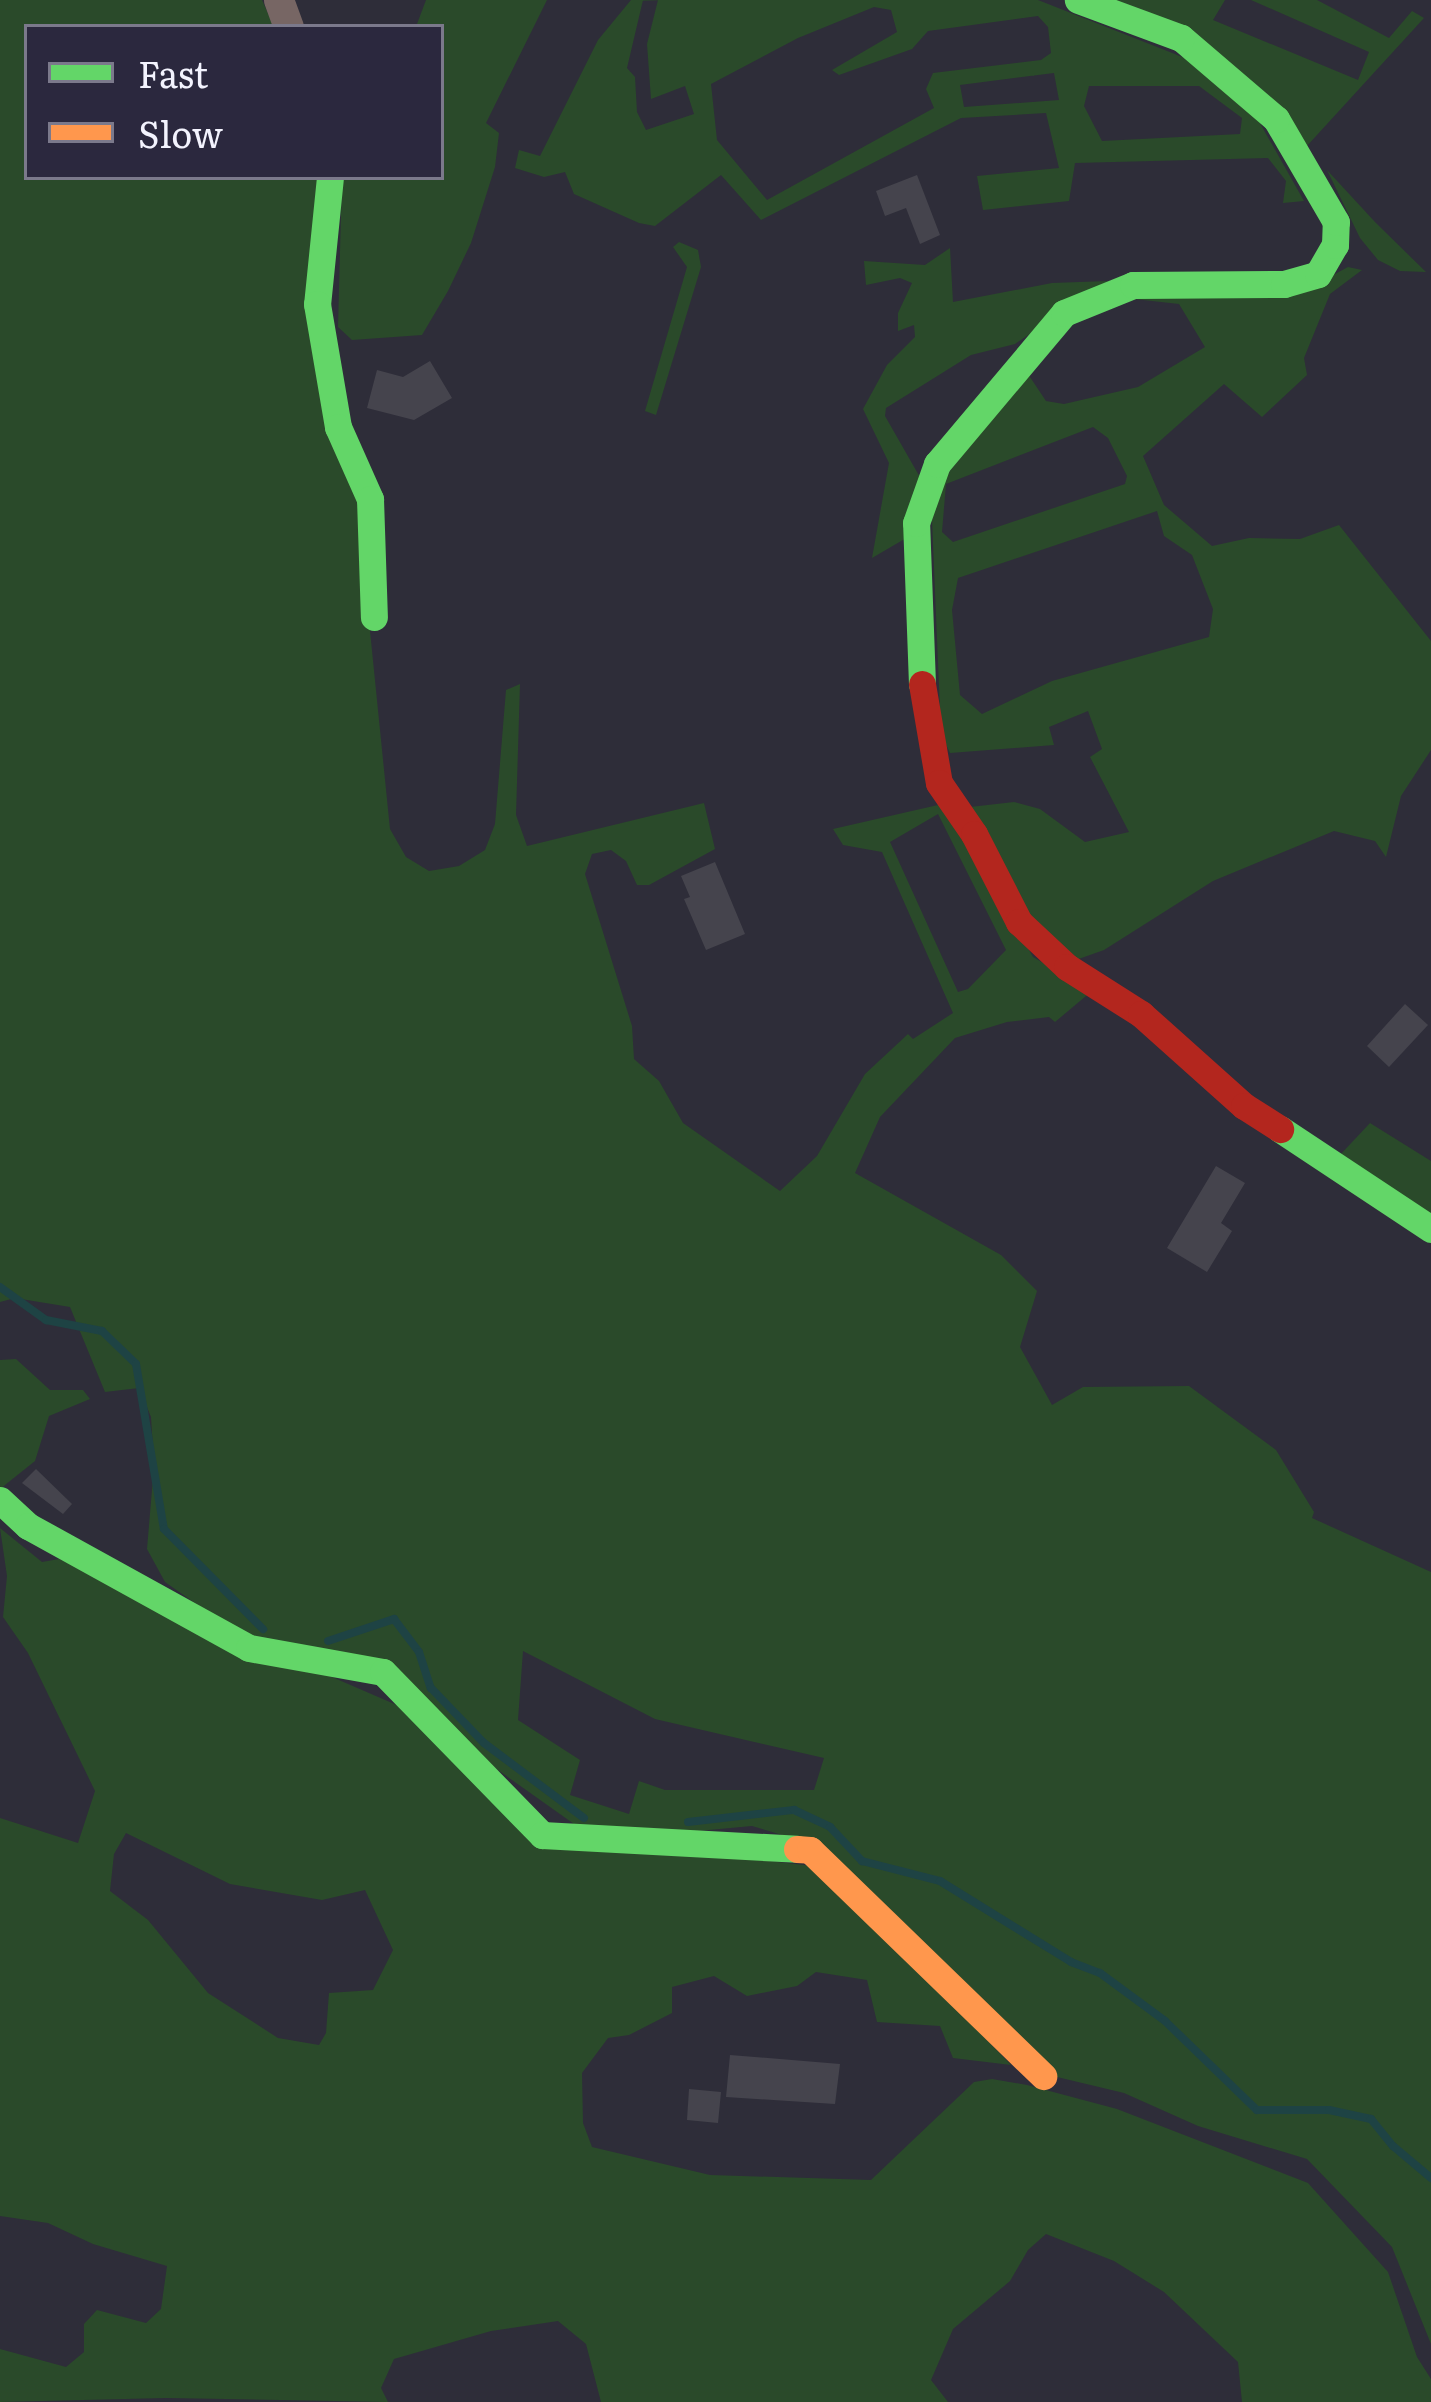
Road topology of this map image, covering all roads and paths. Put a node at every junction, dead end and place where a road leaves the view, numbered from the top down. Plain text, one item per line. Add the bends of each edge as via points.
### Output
1 (1078, 0) edge
2 (330, 180) edge
3 (374, 617) dead end
4 (1431, 1229) edge
5 (0, 1500) edge
6 (1043, 2076) dead end

1 - 4 street via 1181,38 1276,119 1336,223 1335,245 1318,274 1284,284 1133,285 1064,313 937,464 916,523 922,697 939,783 1018,922 1067,967 1142,1014 1244,1106
2 - 3 street via 316,304 338,427 370,499
5 - 6 street via 28,1526 250,1648 383,1672 542,1835 810,1850

